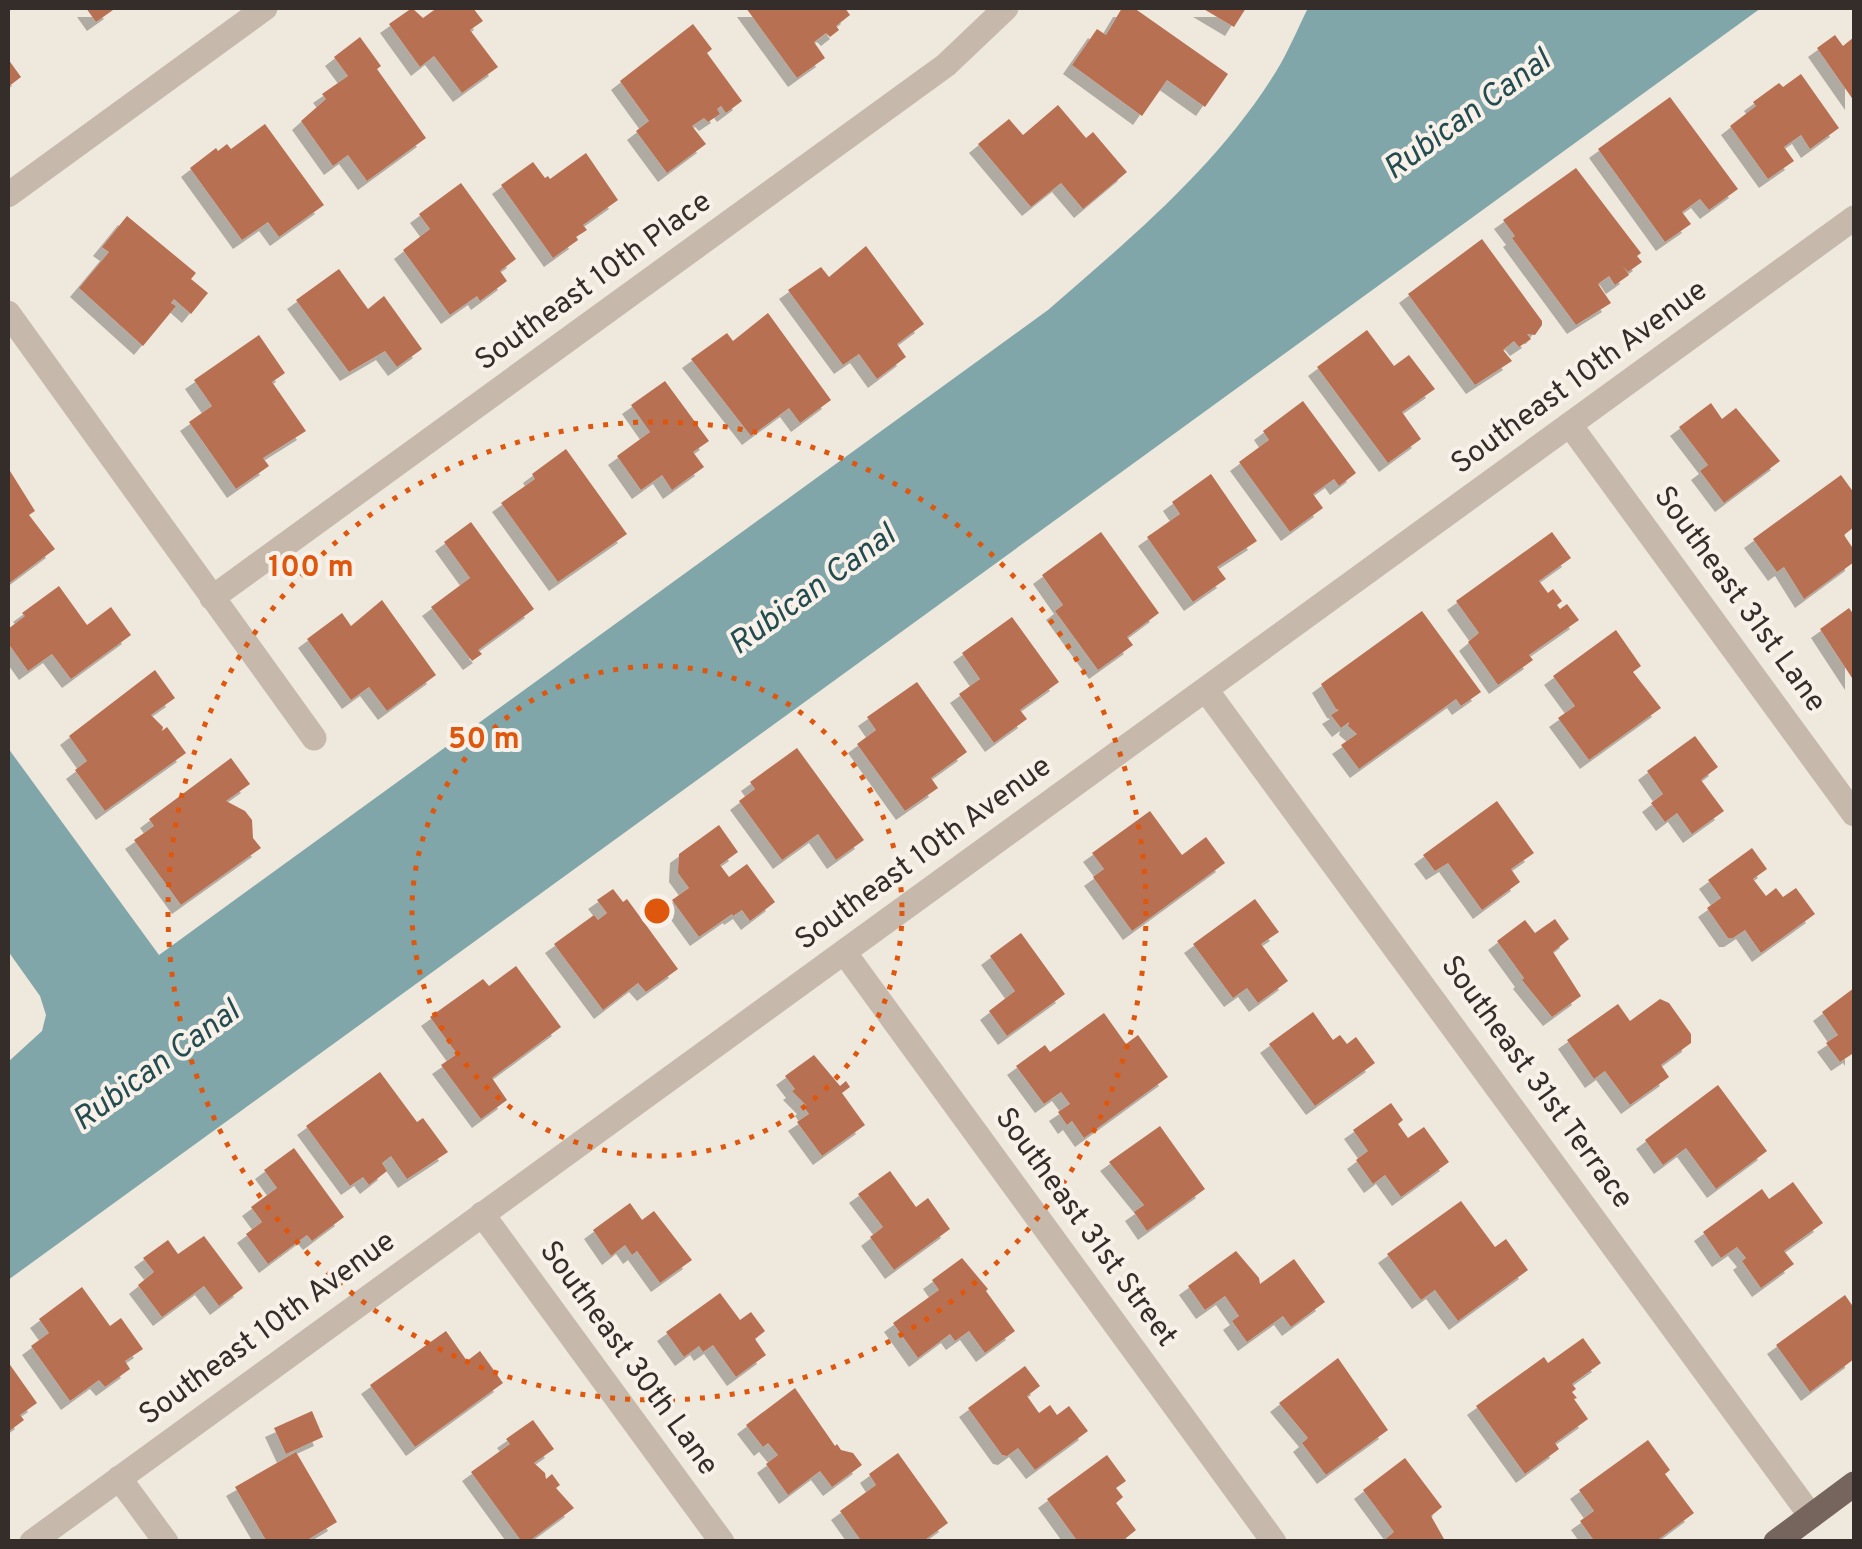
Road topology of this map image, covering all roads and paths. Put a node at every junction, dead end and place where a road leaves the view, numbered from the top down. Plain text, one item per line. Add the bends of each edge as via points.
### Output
1 (266, 8) edge
2 (1006, 8) edge
3 (8, 196) edge
4 (1854, 218) edge
5 (8, 313) edge
6 (1570, 425) junction
7 (212, 598) junction
8 (1206, 690) junction
9 (314, 738) dead end
10 (1854, 814) edge
11 (844, 952) junction
12 (482, 1214) junction
13 (120, 1478) junction
14 (1854, 1484) edge
15 (1811, 1516) junction
16 (32, 1542) edge
17 (166, 1542) edge
18 (722, 1542) edge
19 (1274, 1542) edge
20 (1776, 1542) edge

1 - 3 street
2 - 7 street, Southeast 10th Place via 931,77
4 - 6 street, Southeast 10th Avenue
5 - 7 street
6 - 8 street, Southeast 10th Avenue
6 - 10 street, Southeast 31st Lane
7 - 9 street
8 - 11 street, Southeast 10th Avenue
8 - 15 street, Southeast 31st Terrace
11 - 12 street, Southeast 10th Avenue
11 - 19 street, Southeast 31st Street
12 - 13 street, Southeast 10th Avenue
12 - 18 street, Southeast 30th Lane
13 - 16 street, Southeast 10th Avenue
13 - 17 street
14 - 15 main road
15 - 20 main road

